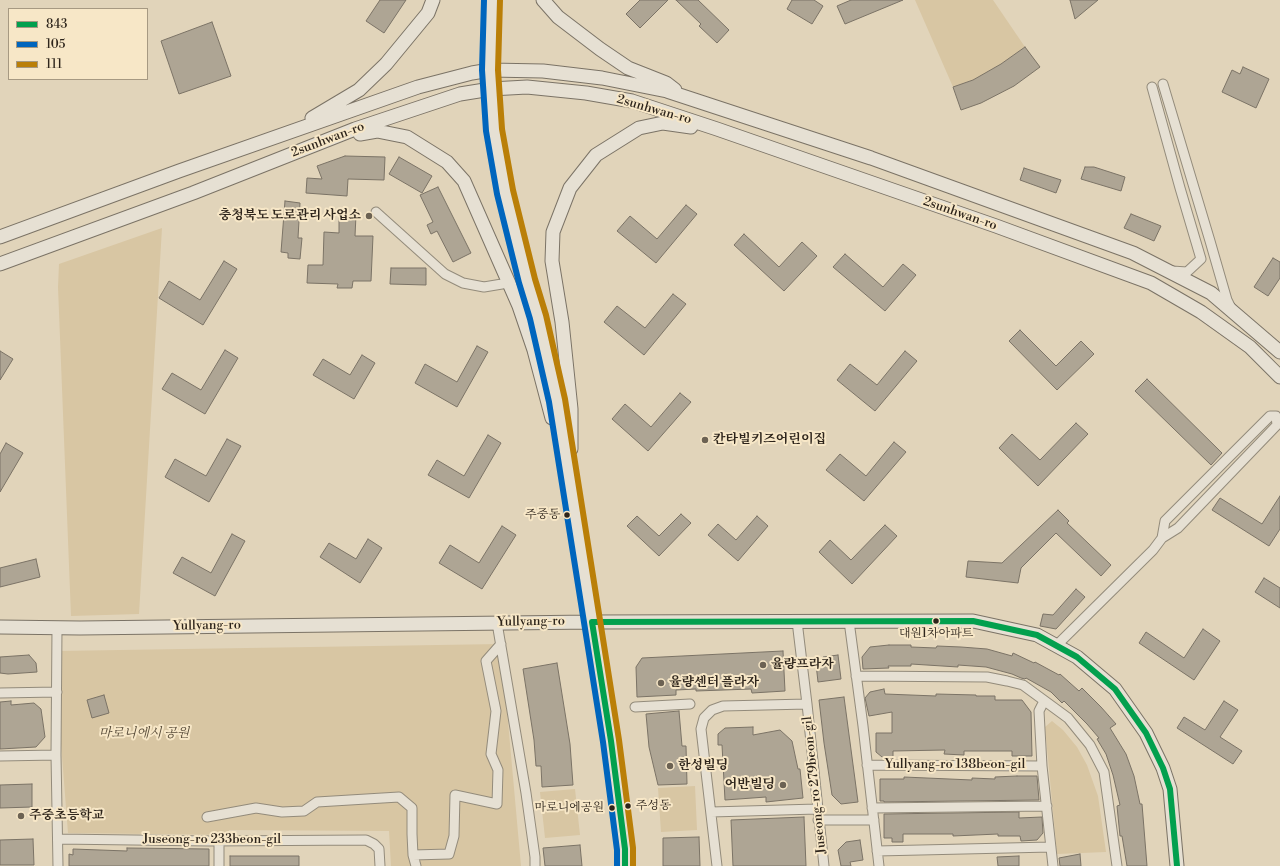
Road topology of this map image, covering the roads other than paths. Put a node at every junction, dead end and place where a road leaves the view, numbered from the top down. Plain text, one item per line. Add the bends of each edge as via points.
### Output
1 (433, 0) edge
2 (492, 0) edge
3 (543, 0) edge
4 (490, 70) junction
5 (1163, 84) dead end
6 (1152, 87) dead end
7 (491, 89) junction
8 (682, 96) junction
9 (725, 132) junction
10 (276, 137) junction
11 (328, 140) junction
12 (376, 212) dead end
13 (0, 237) edge
14 (0, 264) edge
15 (1169, 271) junction
16 (508, 283) junction
17 (1234, 313) junction
18 (1280, 352) edge
19 (1280, 377) edge
20 (570, 486) junction
21 (1162, 538) junction
22 (592, 622) junction
23 (797, 622) junction
24 (849, 622) junction
25 (497, 623) junction
26 (0, 626) edge
27 (57, 628) junction
28 (501, 644) junction
29 (1057, 645) junction
30 (856, 676) junction
31 (57, 692) junction
32 (0, 693) edge
33 (1044, 701) junction
34 (690, 704) dead end
35 (807, 704) junction
36 (635, 707) dead end
37 (56, 755) junction
38 (0, 756) edge
39 (867, 765) junction
40 (1042, 766) junction
41 (1047, 806) junction
42 (872, 808) junction
43 (817, 809) junction
44 (710, 812) junction
45 (207, 817) dead end
46 (818, 820) junction
47 (874, 820) junction
48 (58, 839) junction
49 (219, 841) junction
50 (1051, 847) junction
51 (877, 851) junction
52 (414, 855) junction
53 (58, 866) edge
54 (219, 866) edge
55 (380, 866) edge
56 (416, 866) edge
57 (535, 866) edge
58 (625, 866) edge
59 (717, 866) edge
60 (824, 866) edge
61 (879, 866) edge
62 (1053, 866) edge
63 (1117, 866) edge
64 (1177, 866) edge

1 - 10 street via 428,13 359,90
2 - 4 street
3 - 8 street via 558,17 606,53 628,68 666,83
4 - 7 street
4 - 8 street, 2sunhwan-ro via 543,71 602,78
4 - 10 street, 2sunhwan-ro via 418,87
5 - 17 street via 1226,300
6 - 15 street via 1201,259 1187,272
7 - 9 street, 2sunhwan-ro via 527,87 632,101
7 - 11 street, 2sunhwan-ro via 460,94
7 - 20 street via 494,130 505,192 557,400
8 - 15 street, 2sunhwan-ro via 871,158 1133,253
9 - 19 street, 2sunhwan-ro via 1152,283 1201,312 1250,347
9 - 20 street via 663,123 639,128 596,155 570,188 553,232 552,261 562,322 571,409
10 - 13 street, 2sunhwan-ro
11 - 14 street, 2sunhwan-ro
11 - 16 street via 377,131 407,137 447,162 464,181
12 - 16 street via 445,274 463,283 484,287
15 - 17 street, 2sunhwan-ro via 1211,294
16 - 20 street via 534,350
17 - 18 street, 2sunhwan-ro
20 - 22 street
21 - 21 street via 1178,528 1277,425 1276,416 1270,416 1165,521
21 - 29 street
22 - 23 street, Yullyang-ro
22 - 25 street, Yullyang-ro
22 - 58 street via 611,741
23 - 24 street, Yullyang-ro
23 - 35 street, Juseong-ro 279beon-gil
24 - 29 street, Yullyang-ro via 973,622 1037,635
24 - 30 street, Yullyang-ro 138beon-gil
25 - 27 street, Yullyang-ro
25 - 28 street
26 - 27 street, Yullyang-ro
27 - 31 street
28 - 52 street via 486,661 496,711 491,754 498,770 497,804 455,795 454,836 449,854
28 - 57 street via 526,793
29 - 64 street, Yullyang-ro via 1077,656 1115,689 1146,733 1170,789
30 - 33 street via 987,677 1022,685
30 - 39 street, Yullyang-ro 138beon-gil
31 - 32 street
31 - 37 street
33 - 40 street via 1039,712
33 - 63 street via 1068,718 1090,745 1104,772
34 - 36 street
35 - 43 street, Juseong-ro 279beon-gil
35 - 44 street, Juseong-ro 279beon-gil via 722,706 712,710 704,718 700,729
37 - 38 street
37 - 48 street
39 - 40 street, Yullyang-ro 138beon-gil
39 - 42 street, Yullyang-ro 138beon-gil
40 - 41 street
41 - 42 street
41 - 50 street
42 - 47 street, Yullyang-ro 138beon-gil
43 - 44 street
43 - 46 street, Juseong-ro 279beon-gil
44 - 59 street, Juseong-ro 279beon-gil
45 - 52 street via 256,808 282,812 304,811 317,802 399,797 412,808
46 - 47 street
46 - 60 street, Juseong-ro 279beon-gil
47 - 51 street, Yullyang-ro 138beon-gil
48 - 49 street, Juseong-ro 233beon-gil
48 - 53 street
49 - 54 street
49 - 55 street, Juseong-ro 233beon-gil via 366,840 379,849
50 - 51 street
50 - 62 street
51 - 61 street, Yullyang-ro 138beon-gil
52 - 56 street

